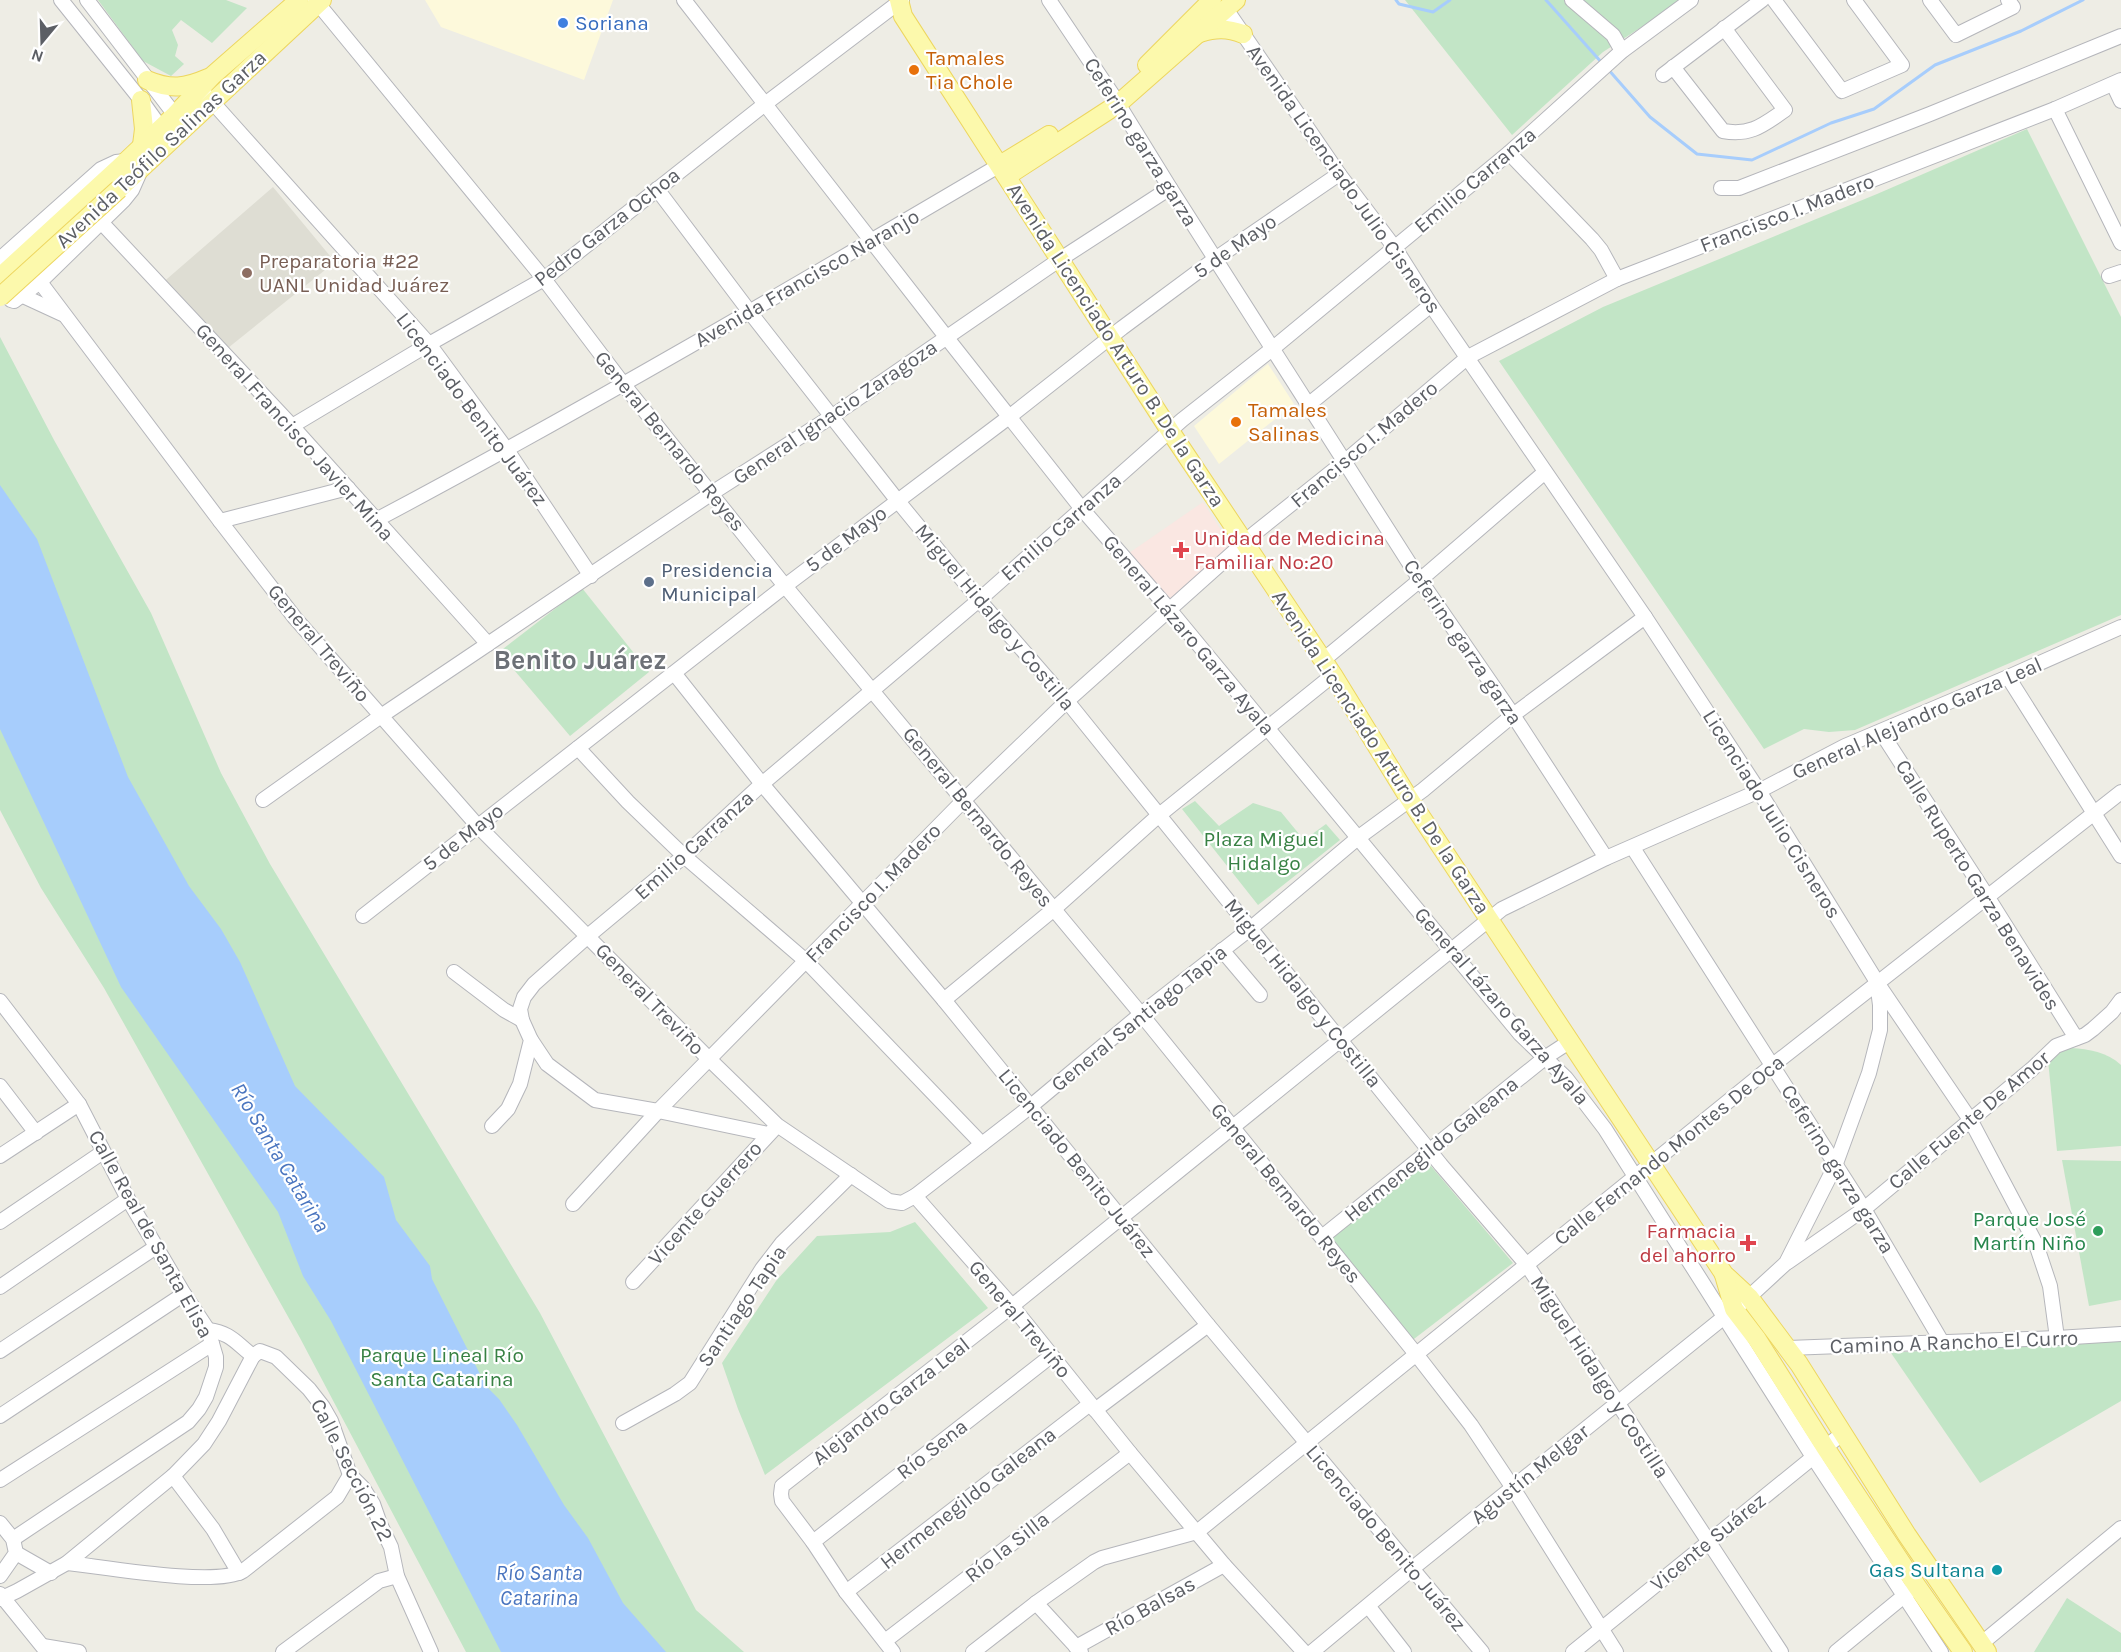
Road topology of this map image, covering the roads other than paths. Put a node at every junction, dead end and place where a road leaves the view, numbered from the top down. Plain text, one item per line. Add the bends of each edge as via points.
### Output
1 (82, 0) edge
2 (87, 0) edge
3 (299, 0) edge
4 (684, 0) edge
5 (1049, 0) edge
6 (1572, 0) edge
7 (1691, 0) edge
8 (1762, 0) edge
9 (1774, 0) edge
10 (1854, 0) edge
11 (1930, 0) edge
12 (2008, 0) edge
13 (318, 1) edge
14 (1224, 2) edge
15 (897, 4) edge
16 (65, 5) edge
17 (1725, 28) junction
18 (1198, 34) junction
19 (1243, 34) junction
20 (2121, 36) edge
21 (1622, 51) junction
22 (147, 80) junction
23 (2117, 82) edge
24 (208, 89) junction
25 (1115, 99) junction
26 (141, 100) junction
27 (2121, 101) edge
28 (765, 104) junction
29 (2055, 110) junction
30 (175, 115) junction
31 (161, 128) junction
32 (142, 145) junction
33 (1509, 153) junction
34 (134, 164) junction
35 (1003, 171) junction
36 (1339, 174) junction
37 (114, 183) junction
38 (1170, 188) junction
39 (1721, 188) dead end
40 (657, 189) junction
41 (101, 222) junction
42 (872, 241) junction
43 (2121, 243) edge
44 (1395, 248) junction
45 (0, 259) edge
46 (1215, 259) junction
47 (1059, 260) junction
48 (0, 276) edge
49 (544, 279) junction
50 (1617, 279) junction
51 (40, 282) junction
52 (0, 289) edge
53 (13, 298) edge
54 (1431, 305) junction
55 (749, 311) junction
56 (65, 316) junction
57 (946, 338) junction
58 (1111, 338) junction
59 (429, 344) junction
60 (1272, 349) junction
61 (1468, 357) junction
62 (624, 385) junction
63 (1308, 405) junction
64 (831, 417) junction
65 (1009, 417) junction
66 (292, 426) junction
67 (1170, 431) junction
68 (507, 450) junction
69 (1344, 462) junction
70 (1545, 472) junction
71 (348, 488) junction
72 (712, 493) junction
73 (897, 500) junction
74 (1082, 508) junction
75 (376, 520) junction
76 (220, 521) junction
77 (1244, 543) junction
78 (591, 576) junction
79 (1420, 580) junction
80 (785, 586) junction
81 (979, 600) junction
82 (1169, 609) junction
83 (1645, 617) junction
84 (2121, 627) edge
85 (488, 644) junction
86 (1327, 668) junction
87 (674, 673) junction
88 (2008, 677) junction
89 (874, 690) junction
90 (1067, 701) junction
91 (1513, 715) junction
92 (381, 716) junction
93 (1267, 727) junction
94 (1881, 732) junction
95 (578, 748) junction
96 (762, 784) junction
97 (1759, 791) junction
98 (2121, 792) edge
99 (965, 799) junction
100 (263, 800) dead end
101 (1410, 800) junction
102 (2094, 813) junction
103 (1158, 816) junction
104 (477, 825) junction
105 (1359, 837) junction
106 (1633, 848) junction
107 (684, 856) junction
108 (2121, 856) edge
109 (1606, 858) junction
110 (1987, 896) junction
111 (862, 902) junction
112 (1054, 909) junction
113 (363, 916) dead end
114 (1490, 918) junction
115 (1251, 928) junction
116 (588, 936) junction
117 (1451, 948) junction
118 (1222, 950) junction
119 (806, 961) junction
120 (454, 972) dead end
121 (1877, 982) junction
122 (1260, 995) dead end
123 (944, 1000) junction
124 (2121, 1000) edge
125 (0, 1001) edge
126 (1141, 1014) junction
127 (522, 1020) junction
128 (2076, 1038) junction
129 (1342, 1039) junction
130 (531, 1040) junction
131 (1569, 1042) junction
132 (1546, 1057) junction
133 (709, 1059) junction
134 (1773, 1065) junction
135 (0, 1086) edge
136 (80, 1104) junction
137 (1031, 1106) junction
138 (658, 1111) junction
139 (1971, 1121) junction
140 (492, 1126) dead end
141 (1234, 1128) junction
142 (773, 1130) junction
143 (36, 1134) junction
144 (982, 1144) junction
145 (1430, 1149) junction
146 (103, 1152) junction
147 (0, 1156) edge
148 (1652, 1164) junction
149 (1835, 1166) junction
150 (851, 1175) junction
151 (1636, 1177) junction
152 (915, 1196) junction
153 (128, 1199) junction
154 (573, 1204) dead end
155 (1864, 1209) junction
156 (1121, 1218) junction
157 (0, 1222) edge
158 (1322, 1237) junction
159 (156, 1247) junction
160 (1786, 1263) junction
161 (1527, 1265) junction
162 (1724, 1274) junction
163 (633, 1282) dead end
164 (0, 1287) edge
165 (184, 1294) junction
166 (1749, 1298) junction
167 (1012, 1306) junction
168 (1729, 1312) junction
169 (1208, 1325) junction
170 (2121, 1334) edge
171 (210, 1337) junction
172 (2057, 1338) junction
173 (1942, 1341) junction
174 (1788, 1348) junction
175 (0, 1351) edge
176 (1416, 1354) junction
177 (253, 1356) junction
178 (1051, 1356) junction
179 (1759, 1370) junction
180 (1795, 1399) junction
181 (1618, 1402) junction
182 (1092, 1407) junction
183 (0, 1416) edge
184 (623, 1423) dead end
185 (1843, 1433) junction
186 (1305, 1442) junction
187 (1819, 1452) junction
188 (1130, 1453) junction
189 (350, 1475) junction
190 (173, 1476) junction
191 (0, 1480) edge
192 (1513, 1488) junction
193 (0, 1523) edge
194 (2121, 1528) edge
195 (1197, 1532) junction
196 (13, 1539) junction
197 (813, 1542) junction
198 (1708, 1542) junction
199 (16, 1553) junction
200 (67, 1563) junction
201 (1224, 1565) junction
202 (1413, 1568) junction
203 (51, 1573) junction
204 (239, 1573) junction
205 (0, 1576) edge
206 (397, 1576) junction
207 (1910, 1591) junction
208 (846, 1592) junction
209 (1, 1597) edge
210 (1036, 1603) junction
211 (1368, 1607) junction
212 (1601, 1630) junction
213 (889, 1646) edge
214 (1953, 1648) edge
215 (45, 1649) edge
216 (1078, 1649) edge
217 (1983, 1649) edge
218 (79, 1652) edge
219 (283, 1652) edge
220 (430, 1652) edge
221 (974, 1652) edge
222 (1304, 1652) edge
223 (1312, 1652) edge
224 (1404, 1652) edge
225 (1482, 1652) edge
226 (1574, 1652) edge
227 (1616, 1652) edge
228 (1781, 1652) edge
229 (1836, 1652) edge

1 - 16 street
2 - 22 street
3 - 24 main road, Avenida Teófilo Salinas Garza
4 - 28 street, General Lázaro Garza Ayala
5 - 25 street, Ceferino garza garza
6 - 21 street via 1613,35
7 - 21 street, Emilio Carranza
8 - 17 street
9 - 10 street via 1842,92 1902,65
11 - 12 street via 1956,35 2013,7
13 - 24 main road, Avenida Teófilo Salinas Garza
13 - 49 street, General Bernardo Reyes
14 - 18 main road, Avenida Francisco Naranjo
14 - 19 street, Avenida Licenciado Julio Cisneros
14 - 25 main road, Avenida Francisco Naranjo via 1158,55
15 - 28 street, Pedro Garza Ochoa
15 - 35 main road, Avenida Licenciado Arturo B. De la Garza
16 - 26 street
17 - 17 street via 1668,71 1723,131 1756,130 1785,110
18 - 19 main road via 1224,28
18 - 25 main road, Avenida Francisco Naranjo
19 - 36 street, Avenida Licenciado Julio Cisneros
20 - 39 street via 1739,188
21 - 33 street, Emilio Carranza
22 - 24 main road via 164,87
22 - 30 street
23 - 27 street
23 - 29 street, Francisco I. Madero
24 - 30 main road, Avenida Teófilo Salinas Garza
24 - 34 main road, Avenida Teófilo Salinas Garza
24 - 59 street, Licenciado Benito Juárez
25 - 35 main road, Avenida Francisco Naranjo
25 - 38 street, Ceferino garza garza
26 - 31 street
26 - 32 main road
28 - 40 street, Pedro Garza Ochoa
28 - 42 street, General Lázaro Garza Ayala
29 - 43 street
29 - 50 street, Francisco I. Madero
30 - 31 main road, Avenida Teófilo Salinas Garza
31 - 32 main road, Avenida Teófilo Salinas Garza
32 - 34 main road, Avenida Teófilo Salinas Garza
33 - 44 street, Emilio Carranza
33 - 50 street via 1592,239
34 - 37 main road, Avenida Teófilo Salinas Garza
34 - 41 street via 132,190
34 - 45 street via 116,162 101,169
35 - 42 street, Avenida Francisco Naranjo
35 - 47 main road, Avenida Licenciado Arturo B. De la Garza
36 - 44 street, Avenida Licenciado Julio Cisneros
36 - 46 street, 5 de Mayo
37 - 48 main road, Avenida Teófilo Salinas Garza
37 - 53 main road, Avenida Teófilo Salinas Garza, bridge
38 - 46 street, Ceferino garza garza
38 - 47 street, General Ignacio Zaragoza
40 - 49 street, Pedro Garza Ochoa
40 - 55 street, Miguel Hidalgo y Costilla
41 - 51 street
41 - 66 street, General Francisco Javier Mina
42 - 55 street, Avenida Francisco Naranjo
42 - 57 street, General Lázaro Garza Ayala
44 - 54 street, Avenida Licenciado Julio Cisneros
44 - 60 street, Emilio Carranza
46 - 58 street, 5 de Mayo
46 - 60 street, Ceferino garza garza
47 - 57 street, General Ignacio Zaragoza
47 - 58 main road, Avenida Licenciado Arturo B. De la Garza
49 - 59 street, Pedro Garza Ochoa
49 - 62 street, General Bernardo Reyes
50 - 61 street, Francisco I. Madero
51 - 53 street
51 - 56 street, General Treviño
52 - 53 street
53 - 56 street
54 - 61 street, Avenida Licenciado Julio Cisneros
54 - 63 street
55 - 62 street, Avenida Francisco Naranjo
55 - 64 street, Miguel Hidalgo y Costilla
56 - 76 street, General Treviño
57 - 64 street, General Ignacio Zaragoza
57 - 65 street, General Lázaro Garza Ayala
58 - 65 street, 5 de Mayo
58 - 67 main road, Avenida Licenciado Arturo B. De la Garza
59 - 66 street, Pedro Garza Ochoa
59 - 68 street, Licenciado Benito Juárez
60 - 63 street, Ceferino garza garza
60 - 67 street, Emilio Carranza
61 - 69 street, Francisco I. Madero
61 - 70 street, Licenciado Julio Cisneros
62 - 68 street, Avenida Francisco Naranjo
62 - 72 street, General Bernardo Reyes
63 - 69 street, Ceferino garza garza
64 - 72 street, General Ignacio Zaragoza
64 - 73 street, Miguel Hidalgo y Costilla
65 - 73 street, 5 de Mayo
65 - 74 street, General Lázaro Garza Ayala
66 - 71 street, General Francisco Javier Mina
67 - 74 street, Emilio Carranza
67 - 77 main road, Avenida Licenciado Arturo B. De la Garza
68 - 75 street, Avenida Francisco Naranjo
68 - 78 street, Licenciado Benito Juárez
69 - 77 street, Francisco I. Madero
69 - 79 street, Ceferino garza garza
70 - 79 street
70 - 83 street, Licenciado Julio Cisneros
71 - 75 street, General Francisco Javier Mina
71 - 76 street
72 - 78 street, General Ignacio Zaragoza
72 - 80 street, General Bernardo Reyes
73 - 80 street, 5 de Mayo
73 - 81 street, Miguel Hidalgo y Costilla
74 - 81 street, Emilio Carranza
74 - 82 street, General Lázaro Garza Ayala
75 - 85 street, General Francisco Javier Mina
76 - 92 street, General Treviño via 295,618
77 - 82 street, Francisco I. Madero
77 - 86 main road, Avenida Licenciado Arturo B. De la Garza
78 - 85 street, General Ignacio Zaragoza
79 - 86 street
79 - 91 street, Ceferino garza garza
80 - 87 street, 5 de Mayo
80 - 89 street, General Bernardo Reyes
81 - 89 street, Emilio Carranza
81 - 90 street, Miguel Hidalgo y Costilla
82 - 90 street, Francisco I. Madero
82 - 93 street, General Lázaro Garza Ayala
83 - 91 street, General Santiago Tapia
83 - 97 street, Licenciado Julio Cisneros
84 - 88 street, General Alejandro Garza Leal
85 - 92 street, General Ignacio Zaragoza
86 - 93 street
86 - 101 main road, Avenida Licenciado Arturo B. De la Garza
87 - 95 street, 5 de Mayo
87 - 96 street, Licenciado Benito Juárez
88 - 94 street, General Alejandro Garza Leal
88 - 102 street
89 - 96 street, Emilio Carranza
89 - 99 street, General Bernardo Reyes
90 - 99 street, Francisco I. Madero
90 - 103 street, Miguel Hidalgo y Costilla
91 - 101 street, General Santiago Tapia
91 - 109 street, Ceferino garza garza
92 - 100 street, General Ignacio Zaragoza
92 - 104 street, General Treviño
93 - 103 street
93 - 105 street, General Lázaro Garza Ayala
94 - 97 street, General Alejandro Garza Leal via 1845,746
94 - 110 street, Calle Ruperto Garza Benavides
95 - 104 street, 5 de Mayo
95 - 107 street
96 - 107 street, Emilio Carranza
96 - 111 street, Licenciado Benito Juárez
97 - 106 street, General Alejandro Garza Leal
97 - 121 street, Licenciado Julio Cisneros
98 - 102 street, Calle Fernando Montes De Oca
99 - 111 street, Francisco I. Madero
99 - 112 street, General Bernardo Reyes
101 - 105 street, General Santiago Tapia
101 - 114 main road, Avenida Licenciado Arturo B. De la Garza
102 - 108 street
102 - 110 street, Calle Fernando Montes De Oca
103 - 112 street
103 - 115 street, Miguel Hidalgo y Costilla
104 - 113 street, 5 de Mayo
104 - 116 street, General Treviño
105 - 115 street, General Santiago Tapia
105 - 117 street, General Lázaro Garza Ayala
106 - 109 street, General Alejandro Garza Leal
106 - 134 street, Ceferino garza garza
107 - 116 street, Emilio Carranza
107 - 119 street
109 - 114 street, General Alejandro Garza Leal
110 - 121 street, Calle Fernando Montes De Oca
110 - 128 street, Calle Ruperto Garza Benavides
111 - 119 street, Francisco I. Madero
111 - 123 street, Licenciado Benito Juárez
112 - 123 street
112 - 126 street, General Bernardo Reyes
114 - 117 street, General Alejandro Garza Leal
114 - 131 main road, Avenida Licenciado Arturo B. De la Garza
115 - 118 street, General Santiago Tapia
115 - 129 street, Miguel Hidalgo y Costilla
116 - 127 street, Emilio Carranza via 534,984 524,997
116 - 133 street, General Treviño
117 - 129 street, General Alejandro Garza Leal
117 - 132 street, General Lázaro Garza Ayala via 1520,1034
118 - 122 street
118 - 126 street, General Santiago Tapia
119 - 133 street, Francisco I. Madero
119 - 144 street
120 - 127 street
121 - 134 street, Calle Fernando Montes De Oca
121 - 139 street
121 - 149 street, Licenciado Julio Cisneros via 1880,1030 1869,1073
123 - 137 street, Licenciado Benito Juárez
124 - 128 street, Calle Fuente De Amor via 2093,1029
125 - 136 street, Calle Real de Santa Elisa
126 - 137 street, General Santiago Tapia
126 - 141 street, General Bernardo Reyes
127 - 130 street
128 - 139 street, Calle Fuente De Amor via 2056,1046
129 - 141 street, General Alejandro Garza Leal
129 - 145 street, Miguel Hidalgo y Costilla
130 - 138 street via 547,1064 595,1100
130 - 140 street via 515,1096
131 - 132 street, Hermenegildo Galeana
131 - 148 main road, Avenida Licenciado Arturo B. De la Garza
132 - 145 street, Hermenegildo Galeana
132 - 151 street, General Lázaro Garza Ayala via 1581,1097
133 - 138 street, Francisco I. Madero
133 - 142 street, General Treviño
134 - 148 street, Calle Fernando Montes De Oca
134 - 149 street, Ceferino garza garza
135 - 143 street
136 - 143 street
136 - 146 street, Calle Real de Santa Elisa
137 - 144 street, General Santiago Tapia
137 - 156 street, Licenciado Benito Juárez
138 - 142 street
138 - 154 street, Francisco I. Madero
139 - 155 street, Calle Fuente De Amor
139 - 172 street via 2036,1244 2050,1286
141 - 156 street, General Alejandro Garza Leal
141 - 158 street, General Bernardo Reyes
142 - 150 street, General Treviño
142 - 163 street, Vicente Guerrero
143 - 147 street
144 - 152 street, General Santiago Tapia
145 - 158 street, Hermenegildo Galeana
145 - 161 street, Miguel Hidalgo y Costilla
146 - 153 street, Calle Real de Santa Elisa
146 - 157 street
148 - 151 street, Calle Fernando Montes De Oca
148 - 162 main road, Avenida Licenciado Arturo B. De la Garza
149 - 155 street, Ceferino garza garza
149 - 160 street, Licenciado Julio Cisneros
150 - 152 street, General Treviño via 889,1201 902,1203
150 - 184 street, Santiago Tapia via 790,1235 762,1269 690,1383
151 - 161 street, Calle Fernando Montes De Oca
151 - 168 street, General Lázaro Garza Ayala
152 - 167 street, General Treviño
153 - 159 street, Calle Real de Santa Elisa
153 - 164 street
155 - 160 street, Calle Fuente De Amor
155 - 173 street, Ceferino garza garza
156 - 167 street, General Alejandro Garza Leal
156 - 169 street, Licenciado Benito Juárez
158 - 176 street, General Bernardo Reyes
159 - 165 street, Calle Real de Santa Elisa
159 - 175 street
160 - 166 street, Licenciado Julio Cisneros
161 - 176 street, Calle Fernando Montes De Oca
161 - 181 street, Miguel Hidalgo y Costilla
162 - 166 main road, Avenida Licenciado Arturo B. De la Garza
162 - 168 main road, Avenida Licenciado Arturo B. De la Garza
165 - 171 street, Calle Real de Santa Elisa
165 - 183 street
166 - 168 street, Agustín Melgar
166 - 174 main road, Avenida Licenciado Arturo B. De la Garza
167 - 178 street, General Treviño
167 - 197 street, Alejandro Garza Leal via 782,1486 782,1501
168 - 179 street, General Lázaro Garza Ayala
168 - 180 main road, Avenida Licenciado Arturo B. De la Garza via 1757,1340
168 - 181 street, Agustín Melgar
169 - 182 street, Hermenegildo Galeana
169 - 186 street, Licenciado Benito Juárez
170 - 172 street, Camino A Rancho El Curro
171 - 177 street via 222,1332 229,1335
171 - 191 street
171 - 196 street, Calle Real de Santa Elisa via 216,1357 213,1379 200,1409 188,1422
172 - 173 street, Camino A Rancho El Curro
173 - 174 street, Camino A Rancho El Curro
174 - 185 main road, Avenida Licenciado Arturo B. De la Garza
176 - 186 street, Calle Fernando Montes De Oca
176 - 192 street, General Bernardo Reyes
177 - 189 street, Calle Sección 22 via 260,1352 276,1357 309,1389 331,1421
177 - 190 street via 204,1444
178 - 182 street, General Treviño
178 - 197 street, Río Sena
179 - 180 main road via 1767,1371 1788,1397
179 - 187 street, General Lázaro Garza Ayala
180 - 187 main road, Avenida Licenciado Arturo B. De la Garza
181 - 192 street, Agustín Melgar
181 - 198 street, Miguel Hidalgo y Costilla
182 - 188 street, General Treviño
182 - 208 street, Hermenegildo Galeana
185 - 187 street, Vicente Suárez
185 - 217 main road, Avenida Licenciado Arturo B. De la Garza
186 - 195 street, Calle Fernando Montes De Oca
186 - 202 street, Licenciado Benito Juárez
187 - 198 street, Vicente Suárez
187 - 207 main road, Avenida Licenciado Arturo B. De la Garza
188 - 195 street, General Treviño
188 - 213 street, Río la Silla
189 - 204 street via 337,1497
189 - 206 street, Calle Sección 22 via 373,1504 391,1547
190 - 200 street
190 - 204 street via 213,1529
192 - 202 street, Agustín Melgar
192 - 212 street, General Bernardo Reyes
193 - 196 street
194 - 217 street
195 - 201 street, General Treviño
195 - 210 street, Calle Fernando Montes De Oca via 1102,1558
196 - 199 street
197 - 208 street
198 - 212 street, Vicente Suárez
198 - 228 street, Miguel Hidalgo y Costilla
199 - 203 street
199 - 205 street
200 - 203 street
200 - 204 street via 195,1577
201 - 216 street, Río Balsas
201 - 222 street, General Treviño
202 - 211 street, Agustín Melgar
202 - 225 street, Licenciado Benito Juárez
203 - 209 street
206 - 219 street via 379,1581
206 - 220 street, Calle Sección 22
207 - 214 main road, Avenida Licenciado Arturo B. De la Garza
207 - 229 street
208 - 213 street
209 - 215 street
210 - 216 street, Río Balsas
210 - 221 street, Calle Fernando Montes De Oca
211 - 223 street, Agustín Melgar
211 - 224 street
212 - 226 street, Vicente Suárez
212 - 227 street, General Bernardo Reyes
214 - 217 main road
215 - 218 street

